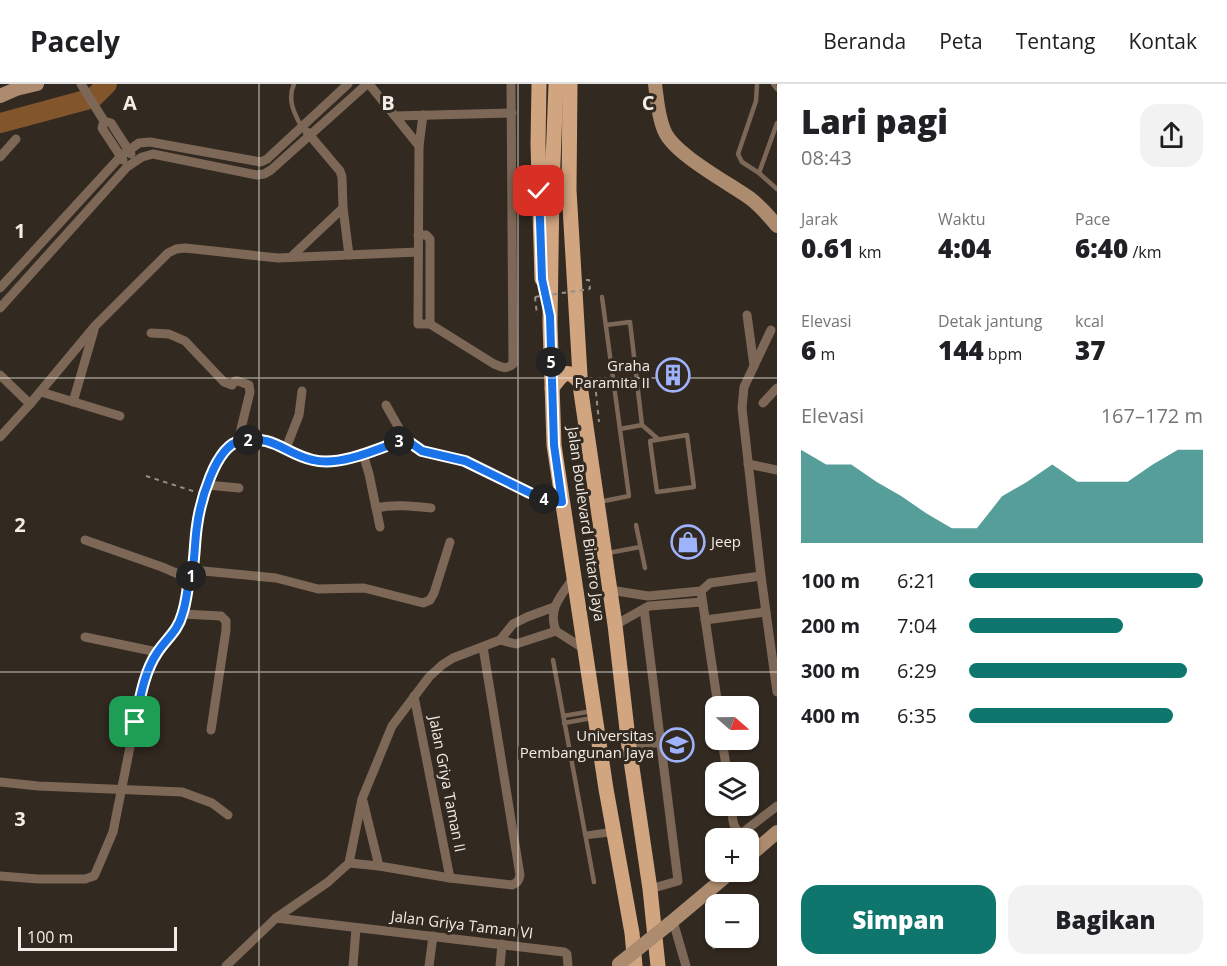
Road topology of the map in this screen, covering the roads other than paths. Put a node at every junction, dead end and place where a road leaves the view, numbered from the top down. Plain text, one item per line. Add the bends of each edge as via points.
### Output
1 (37, 84) edge
2 (294, 84) edge
3 (348, 84) edge
4 (368, 84) edge
5 (512, 84) edge
6 (540, 84) edge
7 (556, 84) edge
8 (570, 84) edge
9 (655, 84) edge
10 (757, 84) edge
11 (773, 84) edge
12 (83, 88) edge
13 (777, 89) edge
14 (0, 96) edge
15 (512, 113) junction
16 (423, 115) junction
17 (395, 116) junction
18 (777, 123) edge
19 (301, 126) junction
20 (310, 135) junction
21 (16, 139) dead end
22 (419, 146) junction
23 (125, 154) junction
24 (0, 157) edge
25 (136, 161) junction
26 (127, 167) junction
27 (759, 173) junction
28 (777, 189) edge
29 (343, 208) junction
30 (777, 226) edge
31 (418, 236) junction
32 (418, 252) junction
33 (349, 255) junction
34 (291, 257) junction
35 (0, 288) edge
36 (602, 297) dead end
37 (0, 308) edge
38 (747, 315) dead end
39 (544, 316) junction
40 (430, 324) junction
41 (606, 325) junction
42 (95, 326) junction
43 (771, 330) dead end
44 (151, 333) dead end
45 (754, 367) junction
46 (0, 375) edge
47 (580, 384) junction
48 (552, 388) junction
49 (777, 388) edge
50 (302, 391) dead end
51 (41, 392) junction
52 (73, 402) junction
53 (763, 403) dead end
54 (30, 404) junction
55 (386, 405) dead end
56 (120, 416) dead end
57 (642, 425) junction
58 (620, 429) junction
59 (0, 437) edge
60 (405, 439) junction
61 (658, 440) junction
62 (238, 441) junction
63 (286, 448) junction
64 (363, 454) junction
65 (748, 464) junction
66 (777, 470) edge
67 (207, 485) junction
68 (239, 488) dead end
69 (562, 502) junction
70 (597, 502) junction
71 (376, 508) junction
72 (431, 508) dead end
73 (636, 525) dead end
74 (380, 527) dead end
75 (85, 540) dead end
76 (450, 542) dead end
77 (640, 547) junction
78 (605, 554) junction
79 (645, 568) dead end
80 (191, 574) junction
81 (575, 575) junction
82 (761, 576) junction
83 (610, 590) junction
84 (701, 591) junction
85 (648, 596) junction
86 (702, 602) junction
87 (554, 607) junction
88 (647, 608) junction
89 (766, 612) junction
90 (183, 614) junction
91 (705, 620) junction
92 (615, 625) junction
93 (556, 631) junction
94 (85, 637) dead end
95 (500, 640) junction
96 (483, 647) junction
97 (586, 650) junction
98 (157, 652) junction
99 (553, 660) dead end
100 (777, 692) edge
101 (414, 696) junction
102 (716, 696) edge
103 (595, 714) junction
104 (563, 716) junction
105 (564, 723) junction
106 (210, 730) dead end
107 (660, 739) junction
108 (629, 743) junction
109 (0, 782) edge
110 (120, 790) junction
111 (362, 799) junction
112 (777, 806) edge
113 (228, 815) dead end
114 (732, 816) edge
115 (615, 831) junction
116 (777, 832) edge
117 (585, 836) junction
118 (759, 848) edge
119 (349, 862) junction
120 (379, 866) junction
121 (0, 876) edge
122 (450, 878) junction
123 (594, 882) dead end
124 (719, 882) edge
125 (650, 889) junction
126 (710, 890) junction
127 (713, 894) edge
128 (276, 918) junction
129 (671, 922) junction
130 (356, 927) junction
131 (433, 936) junction
132 (502, 944) junction
133 (618, 965) edge
134 (226, 966) edge
135 (353, 966) edge
136 (429, 966) edge
137 (500, 966) edge
138 (568, 966) edge
139 (635, 966) edge
140 (658, 966) edge
141 (686, 966) edge

1 - 14 main road
2 - 19 lane via 290,95
3 - 19 street
4 - 17 street
4 - 20 street
5 - 15 street
6 - 39 main road via 538,144
7 - 39 main road, Jalan Boulevard Bintaro Jaya
8 - 47 main road, Jalan Boulevard Bintaro Jaya via 569,190
9 - 30 main road via 664,131 672,144 752,200
10 - 27 lane via 756,101 738,154 742,162
11 - 13 lane
12 - 23 street via 103,120 102,128
15 - 16 street
15 - 40 street via 513,364 505,368 494,364
16 - 17 street
16 - 22 street
17 - 22 street
18 - 27 lane
19 - 20 street
19 - 23 street via 261,162 145,141
20 - 25 street via 264,174 153,154
20 - 29 street via 340,171
21 - 24 street
22 - 31 street
23 - 25 street
23 - 26 street
23 - 35 street
25 - 26 street
26 - 37 street
27 - 28 lane
29 - 33 street
29 - 34 street
31 - 32 street
31 - 40 street via 430,239
32 - 33 street
32 - 40 street via 417,321
33 - 34 street
34 - 42 street via 177,249 168,253
36 - 41 lane
38 - 45 street
39 - 48 main road, Jalan Boulevard Bintaro Jaya
41 - 57 lane via 630,322
41 - 58 lane
42 - 51 street
42 - 52 street
43 - 45 street
44 - 62 street via 169,334 185,341 224,382 232,385 238,381 249,386
45 - 65 street via 742,398
46 - 54 street
47 - 48 main road via 568,373
47 - 70 main road, Jalan Boulevard Bintaro Jaya
48 - 69 main road, Jalan Boulevard Bintaro Jaya
49 - 53 street
50 - 63 street via 299,415
51 - 52 street
51 - 54 street
52 - 56 street
54 - 59 street
55 - 60 street
57 - 58 lane
57 - 61 lane
58 - 70 lane via 629,496
60 - 64 street
60 - 69 street via 422,451 465,461 530,493
61 - 61 lane via 650,441 657,492 694,487 687,435
62 - 63 street via 267,440
62 - 67 street via 220,456
63 - 64 street via 299,456 324,462
64 - 71 street
65 - 66 street
65 - 82 street
67 - 68 street
67 - 80 street
69 - 81 main road, Jalan Boulevard Bintaro Jaya
70 - 78 main road, Jalan Boulevard Bintaro Jaya
71 - 72 street
71 - 74 street
73 - 77 lane
75 - 80 street
76 - 80 street via 434,593 423,603 364,588 318,589 276,578
77 - 78 lane
77 - 79 lane
78 - 83 main road, Jalan Boulevard Bintaro Jaya
80 - 90 street
81 - 87 street
81 - 97 main road, Jalan Boulevard Bintaro Jaya
82 - 84 street via 710,583
82 - 89 street
83 - 85 street
83 - 92 main road, Jalan Boulevard Bintaro Jaya
84 - 85 street
84 - 86 street
85 - 88 street
86 - 88 street
86 - 91 street
87 - 93 street
87 - 95 street via 513,624
88 - 92 street
88 - 107 street
89 - 91 street
89 - 100 street
90 - 98 street via 176,630
90 - 106 street via 221,616 226,621
91 - 102 street
92 - 108 main road, Jalan Boulevard Bintaro Jaya
93 - 95 street via 516,644
93 - 97 street
94 - 98 street
95 - 96 street
96 - 101 street via 442,665
96 - 122 street via 520,876 512,885
97 - 103 main road, Jalan Boulevard Bintaro Jaya
98 - 110 street via 144,686
99 - 104 lane
101 - 111 street via 392,726
101 - 122 street, Jalan Griya Taman II
103 - 104 lane
103 - 105 lane
103 - 115 main road, Jalan Boulevard Bintaro Jaya
104 - 105 lane
105 - 117 lane
107 - 108 street
107 - 125 street via 678,881
108 - 125 main road, Jalan Boulevard Bintaro Jaya
109 - 110 street
110 - 113 street via 182,792 212,803
110 - 121 street via 113,832 94,876
111 - 119 street
111 - 120 street
112 - 114 street via 742,833 734,828
115 - 117 lane
115 - 139 main road, Jalan Boulevard Bintaro Jaya
116 - 118 main road
117 - 123 lane
119 - 120 street
119 - 128 street via 328,882
120 - 122 street
124 - 126 main road
125 - 140 main road, Jalan Boulevard Bintaro Jaya
126 - 127 lane
126 - 129 main road
128 - 130 street, Jalan Griya Taman VI
128 - 134 street
129 - 133 main road, bridge
129 - 141 street
130 - 131 street, Jalan Griya Taman VI
130 - 135 street
131 - 132 street, Jalan Griya Taman VI
131 - 136 street
132 - 137 street
132 - 138 street, Jalan Griya Taman VI via 564,952

